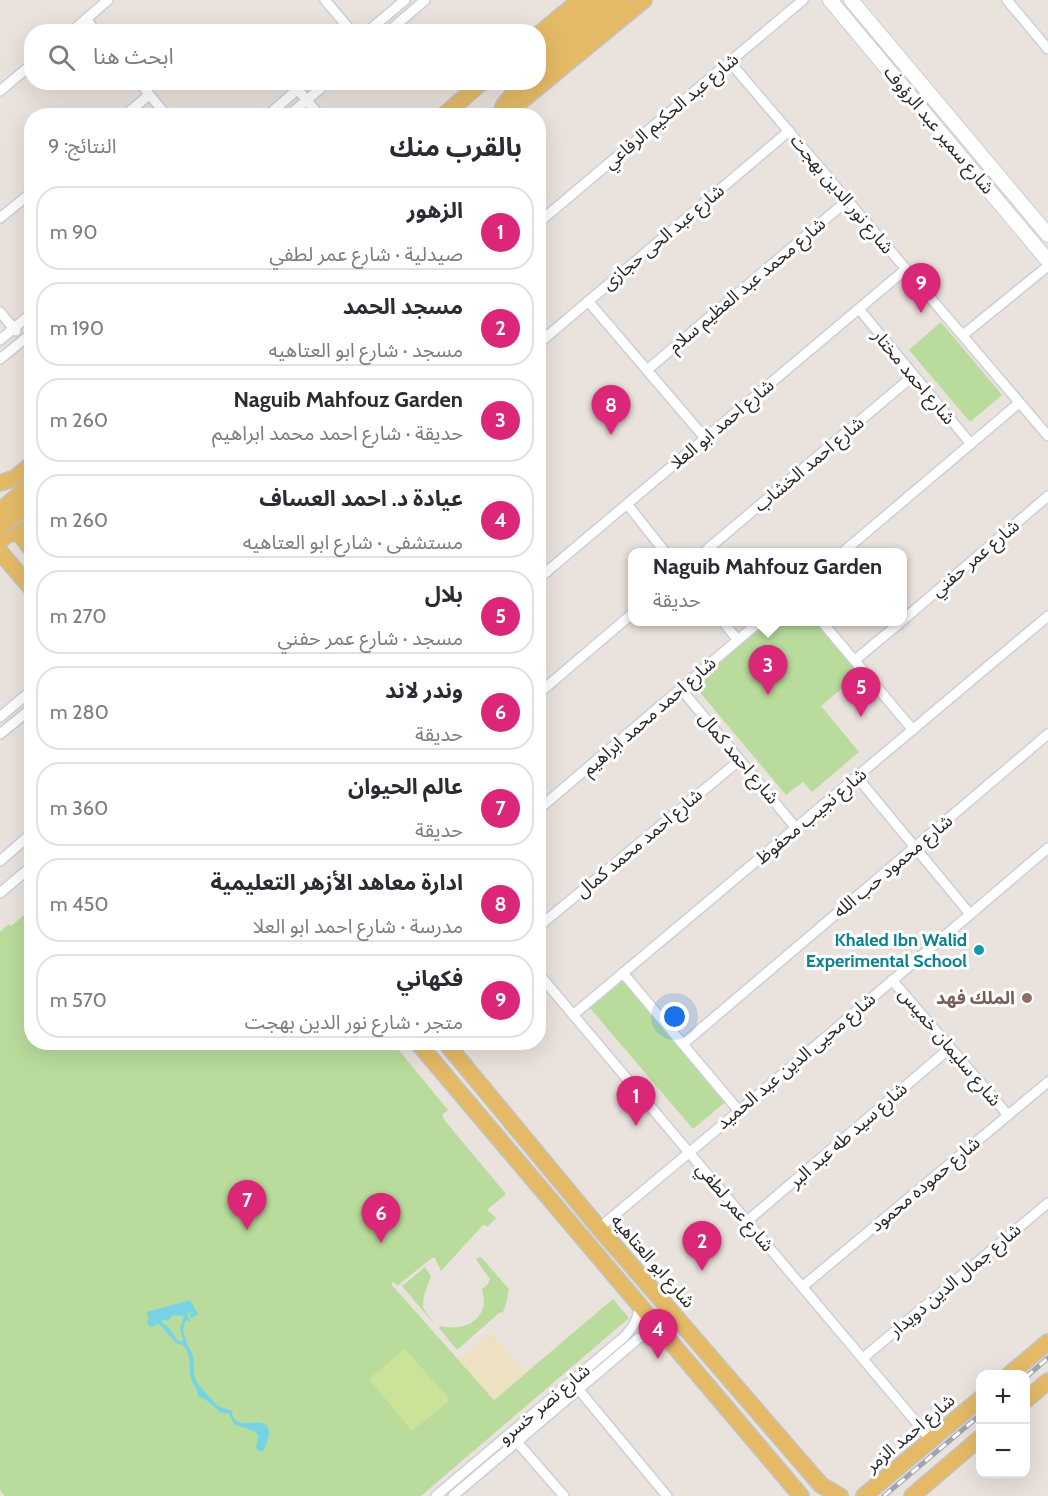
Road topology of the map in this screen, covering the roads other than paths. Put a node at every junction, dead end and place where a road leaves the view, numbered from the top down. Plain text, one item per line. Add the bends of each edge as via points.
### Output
1 (108, 0) edge
2 (325, 0) edge
3 (405, 0) edge
4 (425, 0) edge
5 (580, 0) edge
6 (601, 0) edge
7 (622, 0) edge
8 (644, 0) edge
9 (803, 0) edge
10 (830, 0) edge
11 (851, 0) edge
12 (1006, 0) edge
13 (86, 19) junction
14 (80, 24) edge
15 (90, 24) edge
16 (345, 24) edge
17 (376, 24) edge
18 (397, 24) edge
19 (546, 28) edge
20 (1048, 32) edge
21 (1040, 39) junction
22 (546, 45) edge
23 (1048, 49) edge
24 (546, 62) edge
25 (729, 62) junction
26 (24, 71) edge
27 (546, 80) edge
28 (145, 90) edge
29 (298, 90) joint
30 (319, 90) edge
31 (473, 90) edge
32 (484, 90) edge
33 (516, 90) edge
34 (534, 90) edge
35 (0, 91) edge
36 (469, 94) junction
37 (149, 95) junction
38 (307, 100) junction
39 (134, 108) edge
40 (160, 108) edge
41 (277, 108) edge
42 (298, 108) edge
43 (314, 108) edge
44 (452, 108) edge
45 (503, 108) edge
46 (512, 108) edge
47 (789, 131) junction
48 (24, 198) edge
49 (848, 200) junction
50 (546, 216) edge
51 (0, 218) edge
52 (1048, 235) edge
53 (1048, 261) edge
54 (1048, 266) edge
55 (906, 269) junction
56 (588, 301) junction
57 (859, 309) junction
58 (0, 312) edge
59 (24, 320) edge
60 (14, 328) junction
61 (963, 335) junction
62 (1, 337) edge
63 (546, 337) edge
64 (23, 340) joint
65 (12, 349) junction
66 (0, 359) edge
67 (646, 370) junction
68 (913, 376) junction
69 (1019, 403) junction
70 (1048, 436) edge
71 (705, 438) junction
72 (970, 444) junction
73 (24, 471) edge
74 (0, 483) edge
75 (24, 490) edge
76 (1048, 496) edge
77 (627, 504) junction
78 (24, 508) edge
79 (0, 510) edge
80 (0, 528) edge
81 (20, 533) junction
82 (24, 539) edge
83 (0, 541) edge
84 (662, 548) edge
85 (709, 548) edge
86 (848, 548) edge
87 (0, 552) edge
88 (6, 564) edge
89 (546, 572) edge
90 (24, 581) edge
91 (1048, 616) edge
92 (628, 617) edge
93 (907, 617) edge
94 (727, 626) edge
95 (753, 626) edge
96 (826, 626) edge
97 (896, 626) edge
98 (737, 639) junction
99 (855, 660) junction
100 (546, 687) edge
101 (681, 689) junction
102 (24, 697) edge
103 (24, 715) edge
104 (0, 717) edge
105 (913, 730) junction
106 (1048, 734) edge
107 (0, 735) edge
108 (740, 760) junction
109 (857, 777) junction
110 (546, 803) edge
111 (796, 828) junction
112 (24, 840) edge
113 (915, 847) junction
114 (1048, 848) edge
115 (0, 861) edge
116 (24, 873) edge
117 (0, 893) edge
118 (970, 914) junction
119 (546, 920) edge
120 (623, 973) junction
121 (892, 980) junction
122 (546, 983) edge
123 (573, 1015) junction
124 (682, 1044) junction
125 (950, 1048) junction
126 (424, 1050) edge
127 (452, 1050) edge
128 (1048, 1082) edge
129 (739, 1111) junction
130 (1008, 1115) junction
131 (689, 1153) junction
132 (1048, 1203) edge
133 (747, 1222) junction
134 (599, 1228) junction
135 (802, 1287) junction
136 (639, 1305) junction
137 (663, 1332) junction
138 (624, 1337) junction
139 (1048, 1342) edge
140 (630, 1346) junction
141 (863, 1358) junction
142 (1015, 1370) edge
143 (1048, 1381) edge
144 (579, 1390) junction
145 (1030, 1397) edge
146 (976, 1404) edge
147 (932, 1441) junction
148 (517, 1442) junction
149 (976, 1442) edge
150 (820, 1490) edge
151 (436, 1496) edge
152 (453, 1496) edge
153 (564, 1496) edge
154 (668, 1496) edge
155 (801, 1496) edge
156 (840, 1496) edge
157 (864, 1496) edge
158 (912, 1496) edge

1 - 13 street
2 - 16 street
3 - 17 street
4 - 18 street
5 - 19 main road
6 - 22 main road
7 - 24 main road
8 - 27 main road
9 - 25 street, شارع عبد الحكيم الرفاعي
10 - 53 street, شارع سمير عبد الرؤوف
11 - 52 street, شارع سمير عبد الرؤوف
12 - 21 street
13 - 14 street
13 - 15 street
20 - 21 street
21 - 23 street
25 - 47 street, شارع نور الدين بهجت
25 - 50 street, شارع عبد الحكيم الرفاعي
26 - 35 street
28 - 37 street
29 - 38 street
29 - 41 street
30 - 38 street
31 - 36 main road
32 - 36 main road
33 - 45 main road
34 - 46 main road
36 - 44 main road
37 - 39 street
37 - 40 street
38 - 42 street
38 - 43 street
47 - 49 street, شارع نور الدين بهجت
47 - 56 street, شارع عبد الحى حجازى
48 - 51 street
49 - 55 street, شارع نور الدين بهجت
49 - 67 street, شارع محمد عبد العظيم سلام
54 - 61 street
55 - 57 street, شارع احمد ابو العلا
55 - 61 street, شارع نور الدين بهجت
56 - 63 street, شارع عبد الحى حجازى
56 - 67 street
57 - 68 street, شارع احمد مختار
57 - 71 street, شارع احمد ابو العلا
58 - 60 street
59 - 60 street
60 - 62 street
60 - 64 street
61 - 69 street, شارع نور الدين بهجت
62 - 65 street
64 - 65 street
65 - 66 street
67 - 71 street
68 - 72 street, شارع احمد مختار
68 - 85 street, شارع احمد الخشاب
69 - 70 street, شارع نور الدين بهجت
69 - 72 street
71 - 77 street, شارع احمد ابو العلا
72 - 86 street
73 - 74 main road
75 - 79 main road, bridge
76 - 93 street, شارع عمر حفني
77 - 84 street
77 - 89 street, شارع احمد ابو العلا
78 - 80 main road, bridge
79 - 81 main road
81 - 82 main road
81 - 83 main road via 8,534
87 - 88 main road
88 - 90 main road
91 - 105 street, شارع نجيب محفوظ
92 - 100 street
94 - 98 street
95 - 98 street, شارع احمد محمد ابراهيم
96 - 99 street
97 - 99 street, شارع عمر حفني
98 - 101 street, شارع احمد محمد ابراهيم
99 - 105 street
101 - 108 street, شارع احمد كمال
101 - 110 street, شارع احمد محمد ابراهيم
102 - 104 street
103 - 107 street
105 - 109 street, شارع نجيب محفوظ
106 - 113 street, شارع محمود حب الله
108 - 111 street, شارع احمد كمال
108 - 119 street, شارع احمد محمد كمال
109 - 111 street, شارع نجيب محفوظ
109 - 113 street
111 - 120 street, شارع نجيب محفوظ
112 - 115 street
113 - 118 street
113 - 124 street, شارع محمود حب الله
114 - 118 street, شارع محيى الدين عبد الحميد
116 - 117 street
118 - 121 street, شارع محيى الدين عبد الحميد
120 - 123 street, شارع نجيب محفوظ
120 - 124 street
121 - 125 street, شارع سليمان خميس
121 - 129 street, شارع محيى الدين عبد الحميد
122 - 123 street, شارع عمر لطفي
123 - 131 street, شارع عمر لطفي
124 - 129 street
125 - 130 street, شارع سليمان خميس
125 - 133 street, شارع سيد طه عبد البر
126 - 136 main road
127 - 134 main road, شارع ابو العتاهيه
128 - 130 street, شارع حموده محمود
129 - 131 street, شارع محيى الدين عبد الحميد
130 - 135 street, شارع حموده محمود
131 - 133 street, شارع عمر لطفي
131 - 134 street, شارع محيى الدين عبد الحميد
132 - 141 street, شارع جمال الدين دويدار
133 - 135 street, شارع عمر لطفي
134 - 150 main road, شارع ابو العتاهيه
135 - 141 street, شارع عمر لطفي
136 - 137 main road
136 - 138 street, شارع نصر خسرو via 635,1323
137 - 140 street, شارع نصر خسرو via 644,1335
137 - 155 main road
138 - 140 street via 630,1339
138 - 151 street, شارع نصر خسرو
139 - 142 main road
140 - 144 street, شارع نصر خسرو
141 - 147 street, شارع عمر لطفي
143 - 145 main road
144 - 148 street, شارع نصر خسرو
144 - 154 street
146 - 147 main road, شارع احمد الزمر
147 - 157 main road, شارع احمد الزمر
148 - 152 street, شارع نصر خسرو
148 - 153 street
149 - 158 main road
150 - 156 main road, شارع ابو العتاهيه

